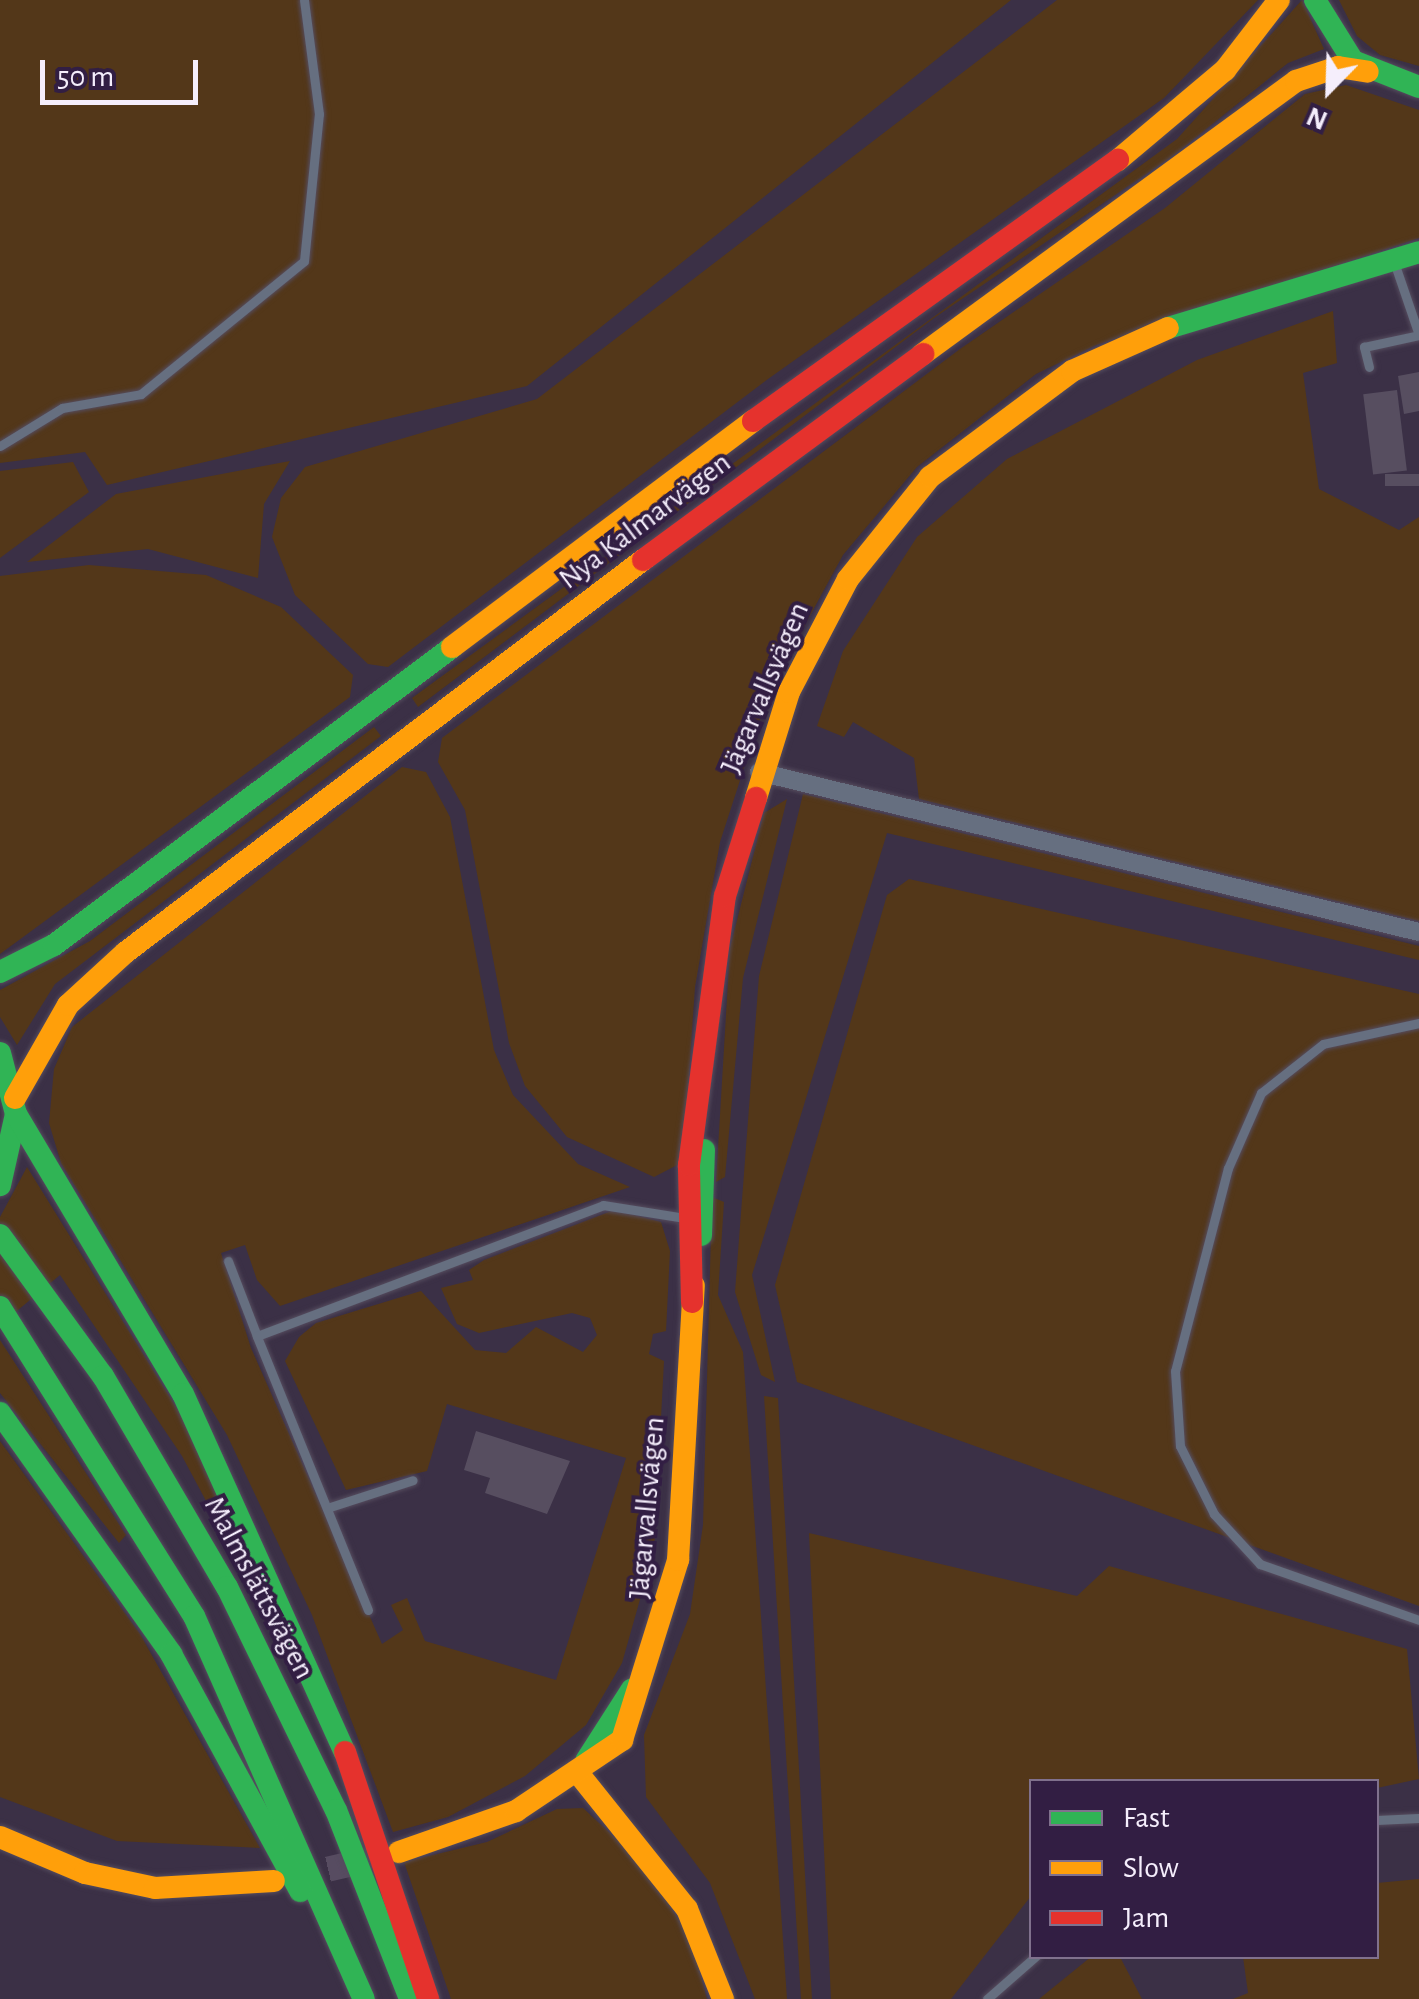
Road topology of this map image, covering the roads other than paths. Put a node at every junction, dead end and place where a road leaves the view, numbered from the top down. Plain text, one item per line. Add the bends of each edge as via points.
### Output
1 (304, 0) edge
2 (1279, 0) edge
3 (1315, 0) edge
4 (1368, 72) junction
5 (1414, 89) edge
6 (1419, 252) edge
7 (1393, 260) junction
8 (1368, 367) dead end
9 (0, 446) edge
10 (759, 772) junction
11 (1419, 932) edge
12 (0, 972) edge
13 (1419, 1023) edge
14 (0, 1052) edge
15 (16, 1106) junction
16 (0, 1185) edge
17 (694, 1221) junction
18 (0, 1235) edge
19 (228, 1261) dead end
20 (5, 1313) edge
21 (257, 1336) junction
22 (0, 1413) edge
23 (413, 1480) dead end
24 (326, 1508) junction
25 (368, 1610) dead end
26 (1419, 1620) edge
27 (578, 1773) junction
28 (1419, 1818) edge
29 (1379, 1820) edge
30 (0, 1837) edge
31 (400, 1852) dead end
32 (274, 1881) tunnel mouth
33 (1033, 1959) edge
34 (352, 1999) edge
35 (364, 1999) edge
36 (410, 1999) edge
37 (428, 1999) edge
38 (724, 1999) edge
39 (987, 1999) edge

1 - 9 lane via 319,114 304,261 141,394 62,408
2 - 12 main road, Nya Kalmarvägen via 1226,70 1164,127 828,364 54,945
3 - 4 main road via 1328,34
4 - 5 main road
4 - 15 main road, Nya Kalmarvägen via 1338,67 1296,81 570,614 126,952 68,1005
6 - 7 main road, Jägarvallsvägen
7 - 8 lane via 1419,334 1364,347
7 - 10 main road, Jägarvallsvägen via 1158,331 1072,371 978,434 900,508 848,579
10 - 11 street
10 - 17 main road, Jägarvallsvägen via 725,896 702,1076
13 - 26 lane via 1324,1044 1261,1094 1228,1168 1175,1371 1180,1446 1214,1514 1260,1564
14 - 15 main road
15 - 16 main road, Nya Kalmarvägen
15 - 37 main road via 183,1394 256,1538 365,1799
17 - 21 lane via 604,1205
17 - 27 main road, Jägarvallsvägen via 678,1560 654,1656 622,1740
18 - 36 main road, Malmslättsvägen via 44,1292 227,1587 336,1810
19 - 21 lane
20 - 35 main road via 194,1616
21 - 24 lane
22 - 34 main road via 181,1671 242,1773
23 - 24 lane
24 - 25 lane
27 - 31 main road, Jägarvallsvägen via 484,1827
27 - 38 main road via 687,1909
28 - 29 lane
30 - 32 main road via 85,1873 155,1888
33 - 39 lane

